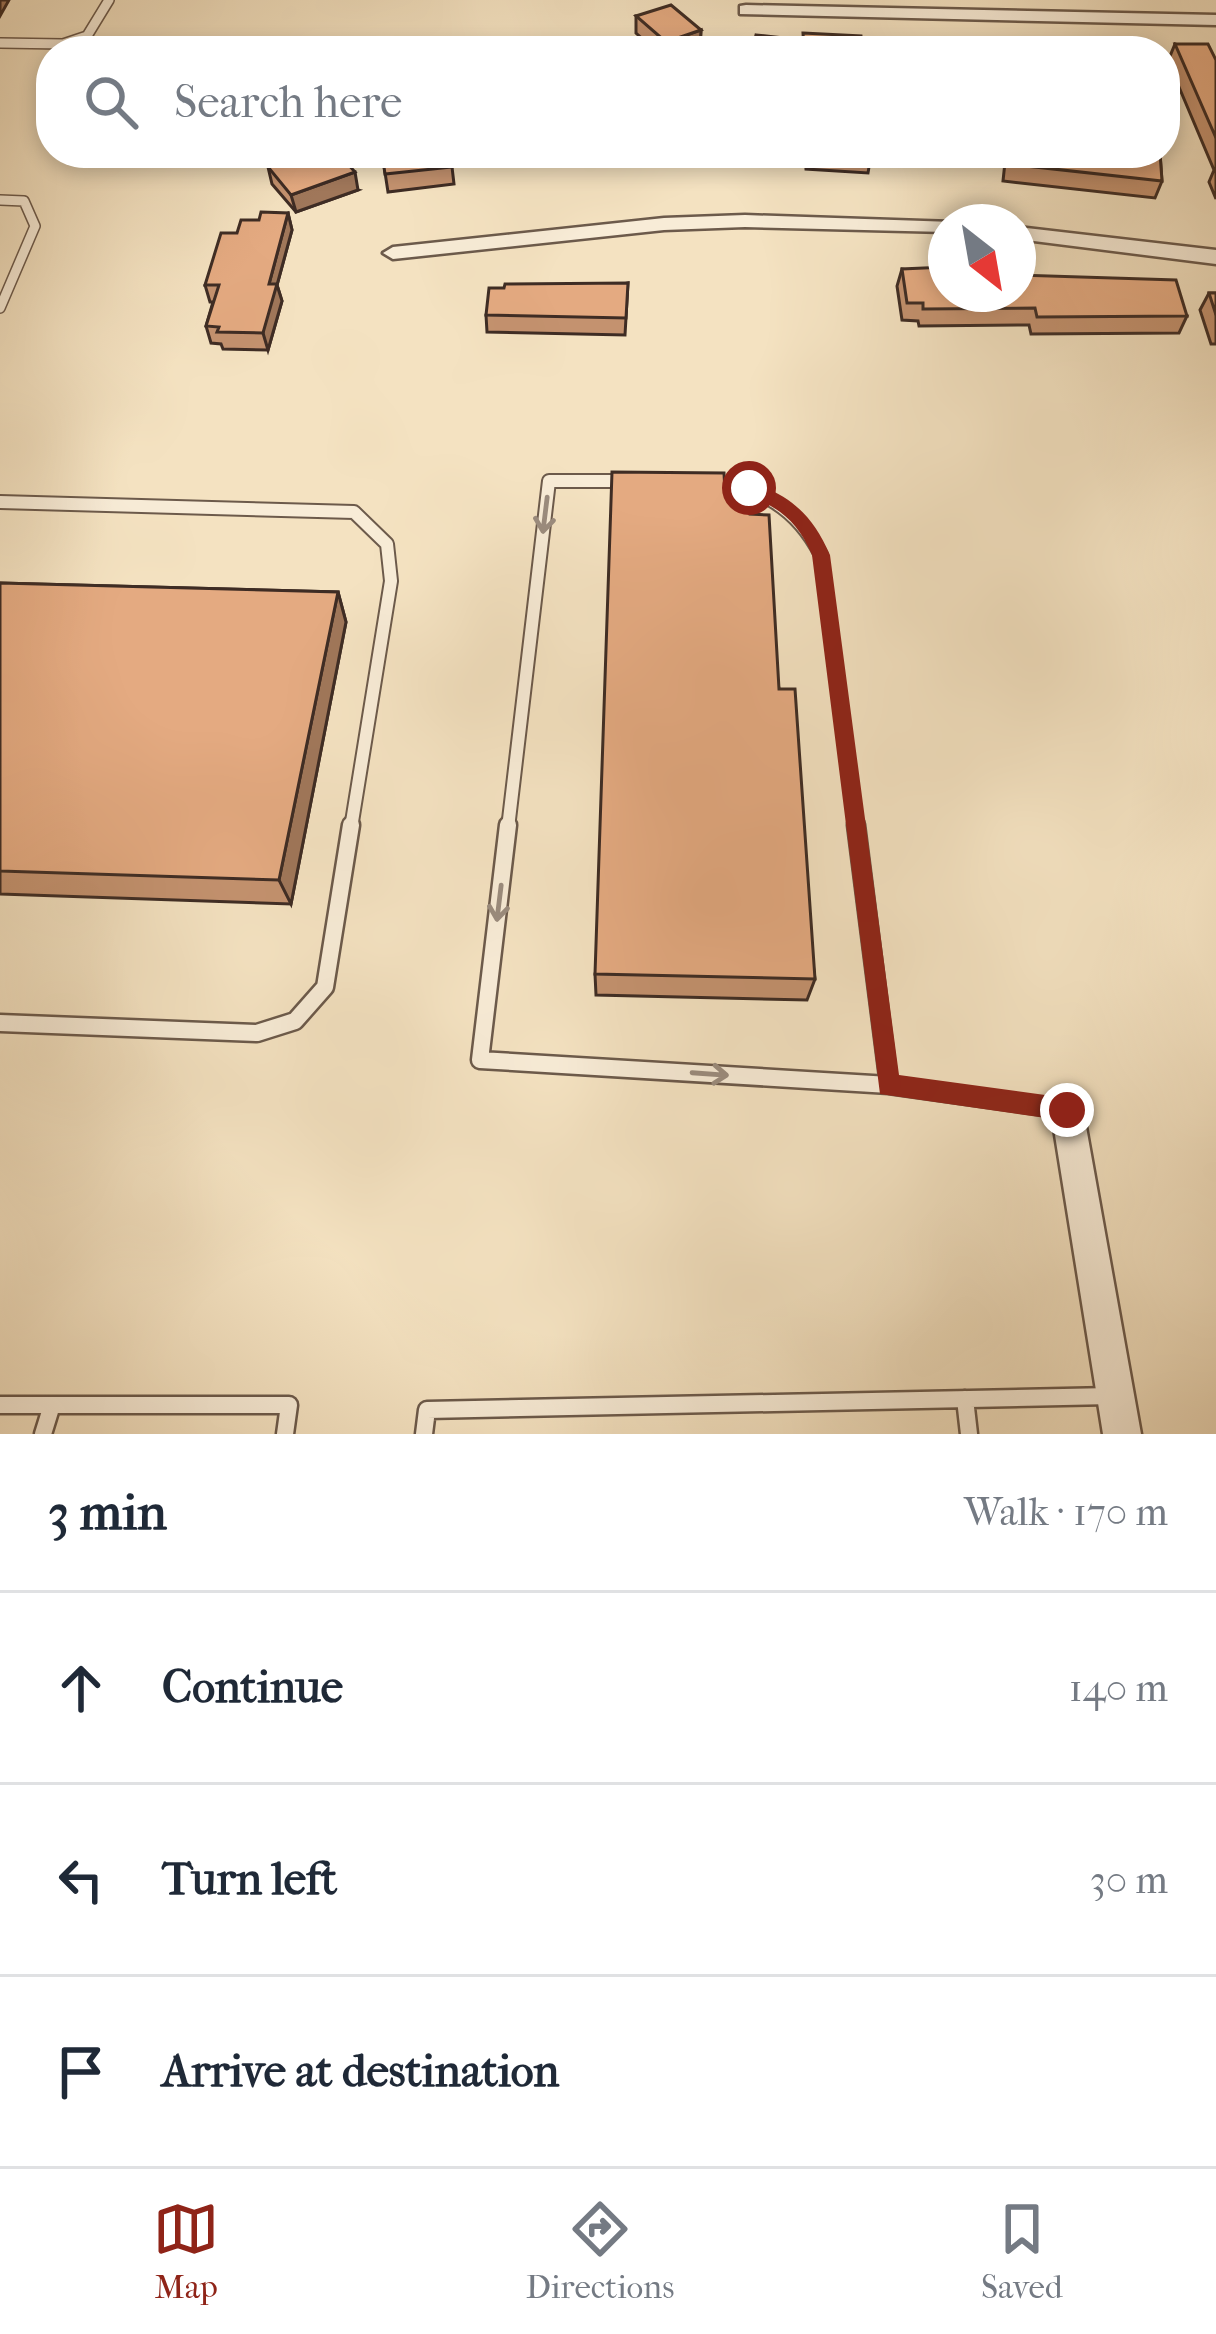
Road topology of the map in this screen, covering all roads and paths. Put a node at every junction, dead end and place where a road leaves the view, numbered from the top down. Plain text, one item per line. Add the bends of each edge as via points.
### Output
1 (109, 0) edge
2 (746, 10) dead end
3 (1216, 20) edge
4 (87, 36) edge
5 (0, 43) edge
6 (36, 44) edge
7 (0, 200) edge
8 (928, 226) edge
9 (1036, 234) edge
10 (393, 254) dead end
11 (1216, 256) edge
12 (0, 308) edge
13 (644, 482) edge
14 (692, 482) edge
15 (0, 502) edge
16 (0, 1023) edge
17 (889, 1085) junction
18 (1067, 1110) joint
19 (1116, 1396) junction
20 (965, 1400) junction
21 (0, 1405) edge
22 (52, 1405) junction
23 (43, 1434) edge
24 (285, 1434) edge
25 (424, 1434) edge
26 (969, 1434) edge
27 (1122, 1434) edge

1 - 4 lane
2 - 3 street
5 - 6 lane
7 - 12 lane via 24,201 35,226
8 - 10 street via 664,224
9 - 11 street
13 -> 17 lane via 549,481 480,1060
14 - 17 lane via 749,488 788,505 821,555
15 - 16 lane via 354,512 388,544 391,581 325,987 296,1021 257,1034
17 - 18 lane
18 - 19 street
19 - 20 lane
19 - 27 street
20 - 25 lane via 427,1410
20 - 26 lane
21 - 22 lane
22 - 23 lane
22 - 24 lane via 289,1405

